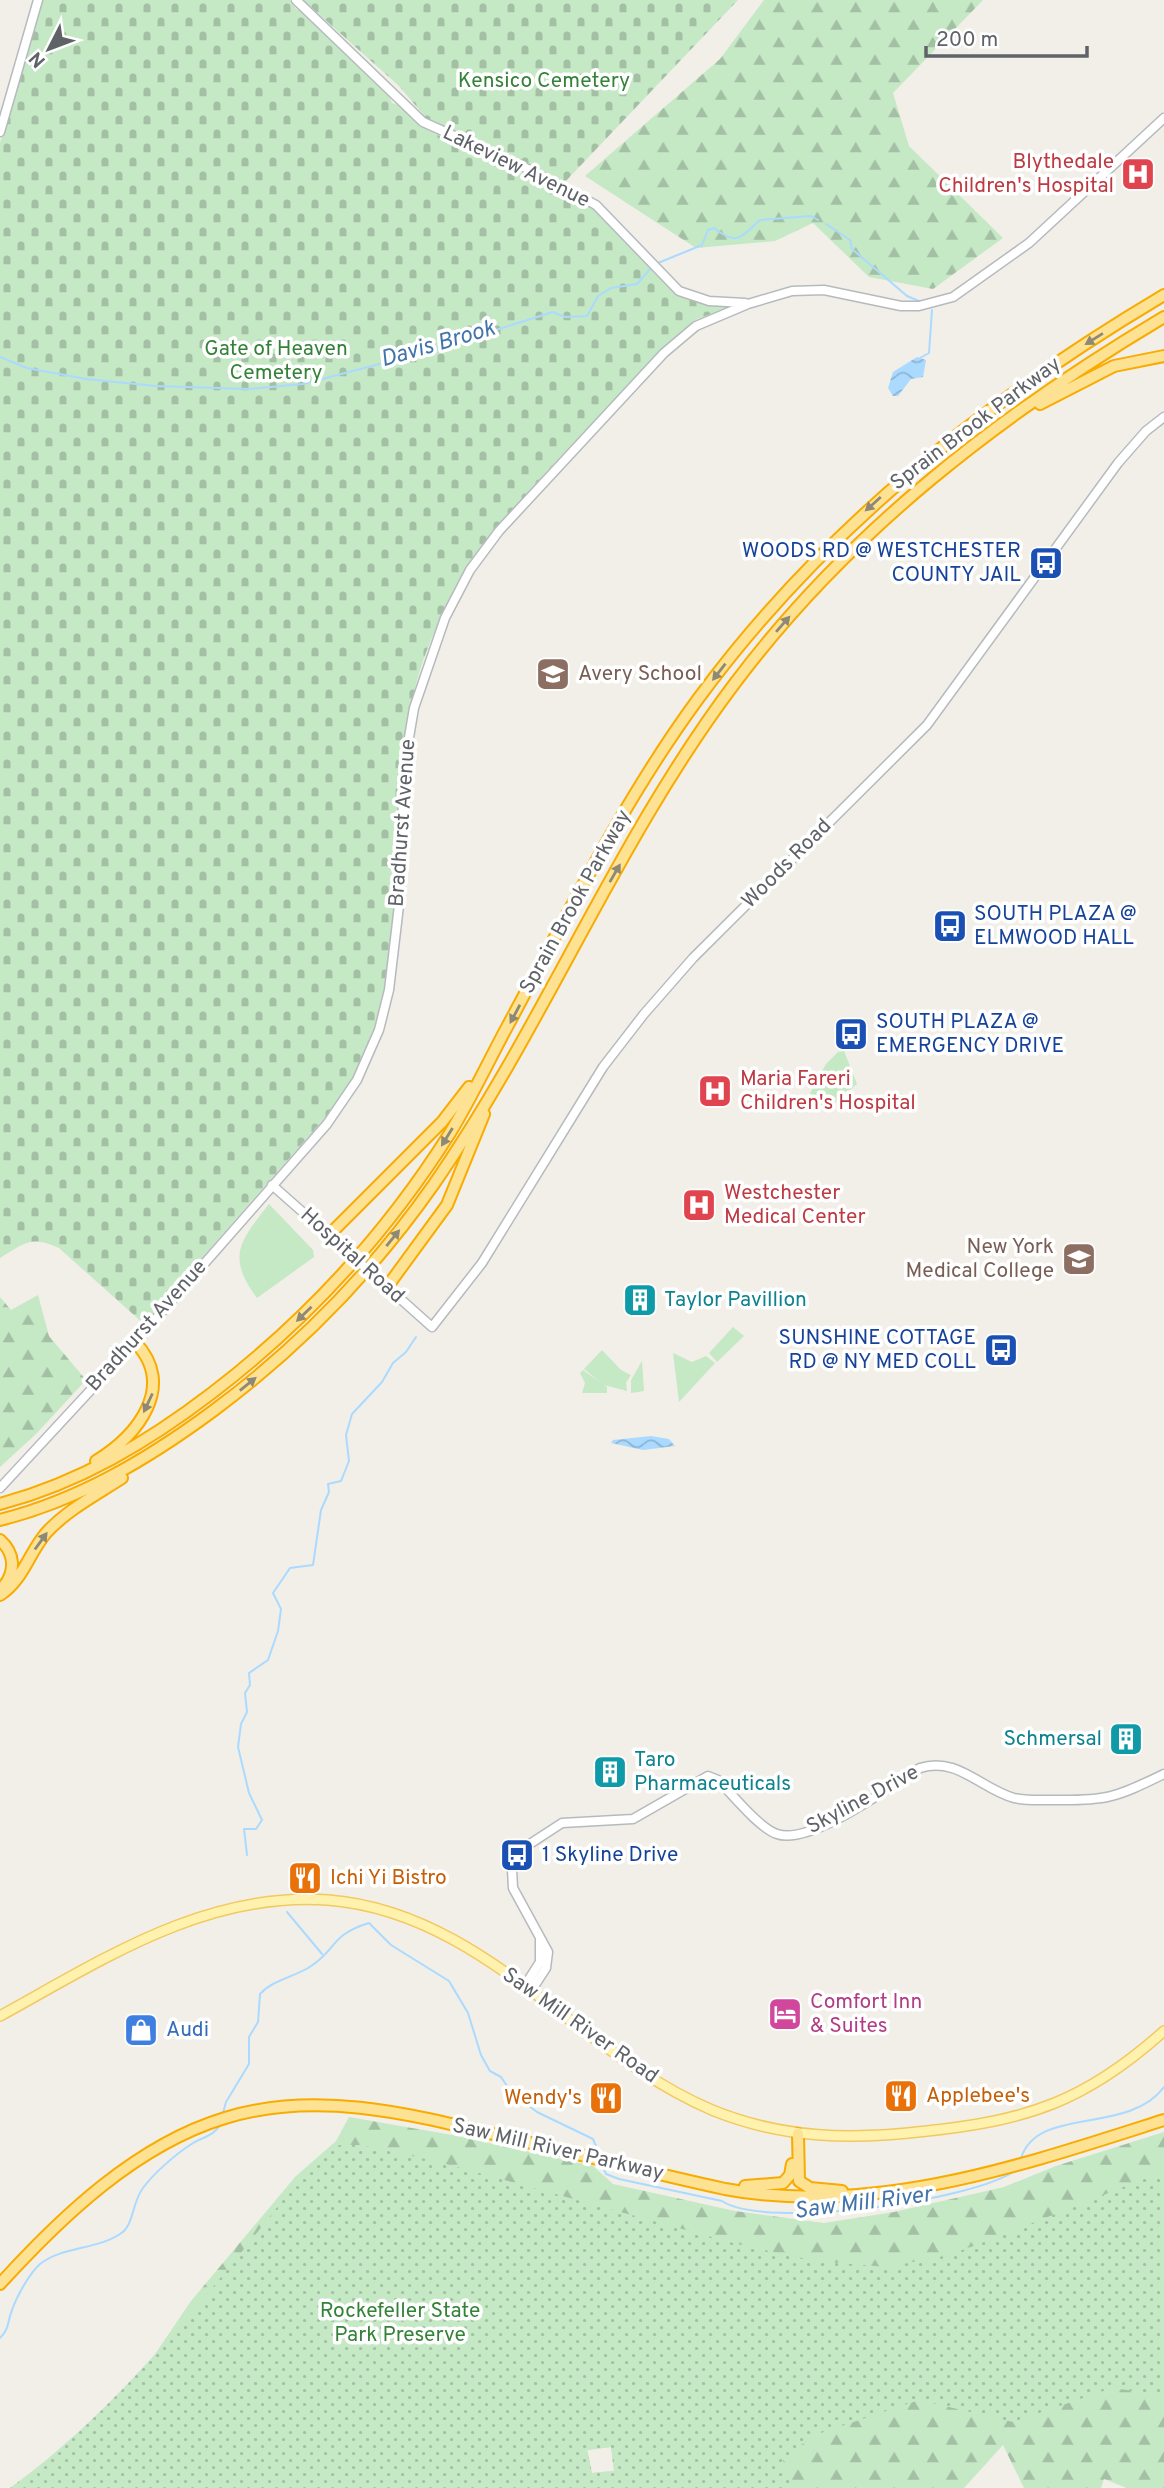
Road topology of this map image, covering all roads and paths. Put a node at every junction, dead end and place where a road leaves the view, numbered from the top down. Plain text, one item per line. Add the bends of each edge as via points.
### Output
1 (38, 0) edge
2 (296, 0) edge
3 (1164, 118) edge
4 (0, 132) edge
5 (1164, 295) edge
6 (748, 304) junction
7 (1164, 317) edge
8 (1164, 356) edge
9 (1164, 417) edge
10 (994, 429) junction
11 (492, 1056) junction
12 (497, 1081) junction
13 (272, 1185) junction
14 (330, 1236) junction
15 (386, 1286) junction
16 (432, 1327) joint
17 (135, 1342) junction
18 (156, 1451) junction
19 (0, 1488) edge
20 (52, 1488) junction
21 (0, 1504) edge
22 (0, 1520) edge
23 (0, 1540) edge
24 (0, 1589) edge
25 (0, 1595) edge
26 (1164, 1774) edge
27 (527, 1989) junction
28 (0, 2016) edge
29 (1164, 2031) edge
30 (1164, 2112) edge
31 (222, 2115) junction
32 (1164, 2120) edge
33 (798, 2134) junction
34 (600, 2156) junction
35 (1021, 2159) junction
36 (745, 2186) junction
37 (842, 2191) junction
38 (0, 2274) edge
39 (0, 2284) edge

1 - 4 street
2 - 6 street, Lakeview Avenue via 423,122 596,205 679,291 709,301
3 - 6 street, Bradhurst Avenue via 1029,243 953,297 901,306 810,289
5 -> 11 highway, Sprain Brook Parkway via 1023,385 932,453 833,542 757,625 697,701 639,788
6 - 13 street, Bradhurst Avenue via 696,326 670,347 499,531 456,595 434,645 410,729 404,767 400,897 389,990 379,1030 348,1096
7 - 10 highway, Sprain Brook Parkway
8 - 10 highway via 1106,369
9 - 16 street, Woods Road via 1118,463 927,725 693,958 644,1014 603,1067 482,1263
12 -> 10 highway, Sprain Brook Parkway via 661,792 737,681 850,552 912,494
11 - 14 highway via 442,1122
11 -> 20 highway, Sprain Brook Parkway via 457,1122 420,1177 368,1245 310,1308 185,1413 113,1459
12 - 15 highway via 447,1205
18 -> 12 highway, Sprain Brook Parkway via 252,1380 349,1289 433,1185
13 - 14 street, Hospital Road
13 - 17 street, Bradhurst Avenue
14 - 15 street, Hospital Road, bridge
15 - 16 street, Hospital Road
17 - 19 street, Bradhurst Avenue
17 -> 20 highway via 154,1372 147,1408 114,1449
18 - 22 highway, Sprain Brook Parkway via 85,1490
25 -> 18 highway via 16,1581 41,1539 58,1521
20 - 21 highway, Sprain Brook Parkway
23 - 24 highway via 10,1552 12,1565 8,1581
26 - 27 street, Skyline Drive via 1112,1798 1021,1799 956,1768 933,1765 820,1827 791,1836 770,1830 718,1780 708,1776 633,1819 562,1823 522,1848 513,1864 512,1884 540,1938 540,1962
27 - 28 main road, Saw Mill River Road via 459,1942 410,1918 347,1902 284,1900 231,1907 180,1923
27 - 33 main road, Saw Mill River Road via 678,2093 742,2120
29 - 33 main road, Saw Mill River Road via 1096,2084 1016,2118 883,2136
30 - 35 highway, Saw Mill River Parkway
31 - 34 highway, Saw Mill River Parkway via 294,2099 373,2102 431,2112
31 - 38 highway, Saw Mill River Parkway via 163,2138 114,2170
31 - 39 highway, Saw Mill River Parkway via 167,2143 118,2176 58,2225
32 - 35 highway, Saw Mill River Parkway
33 - 36 highway via 785,2182
33 - 37 highway via 799,2181 810,2188
34 - 35 highway, Saw Mill River Parkway via 744,2193 822,2199 900,2191
34 - 36 highway, Saw Mill River Parkway
35 - 37 highway, Saw Mill River Parkway
36 - 37 highway, Saw Mill River Parkway

